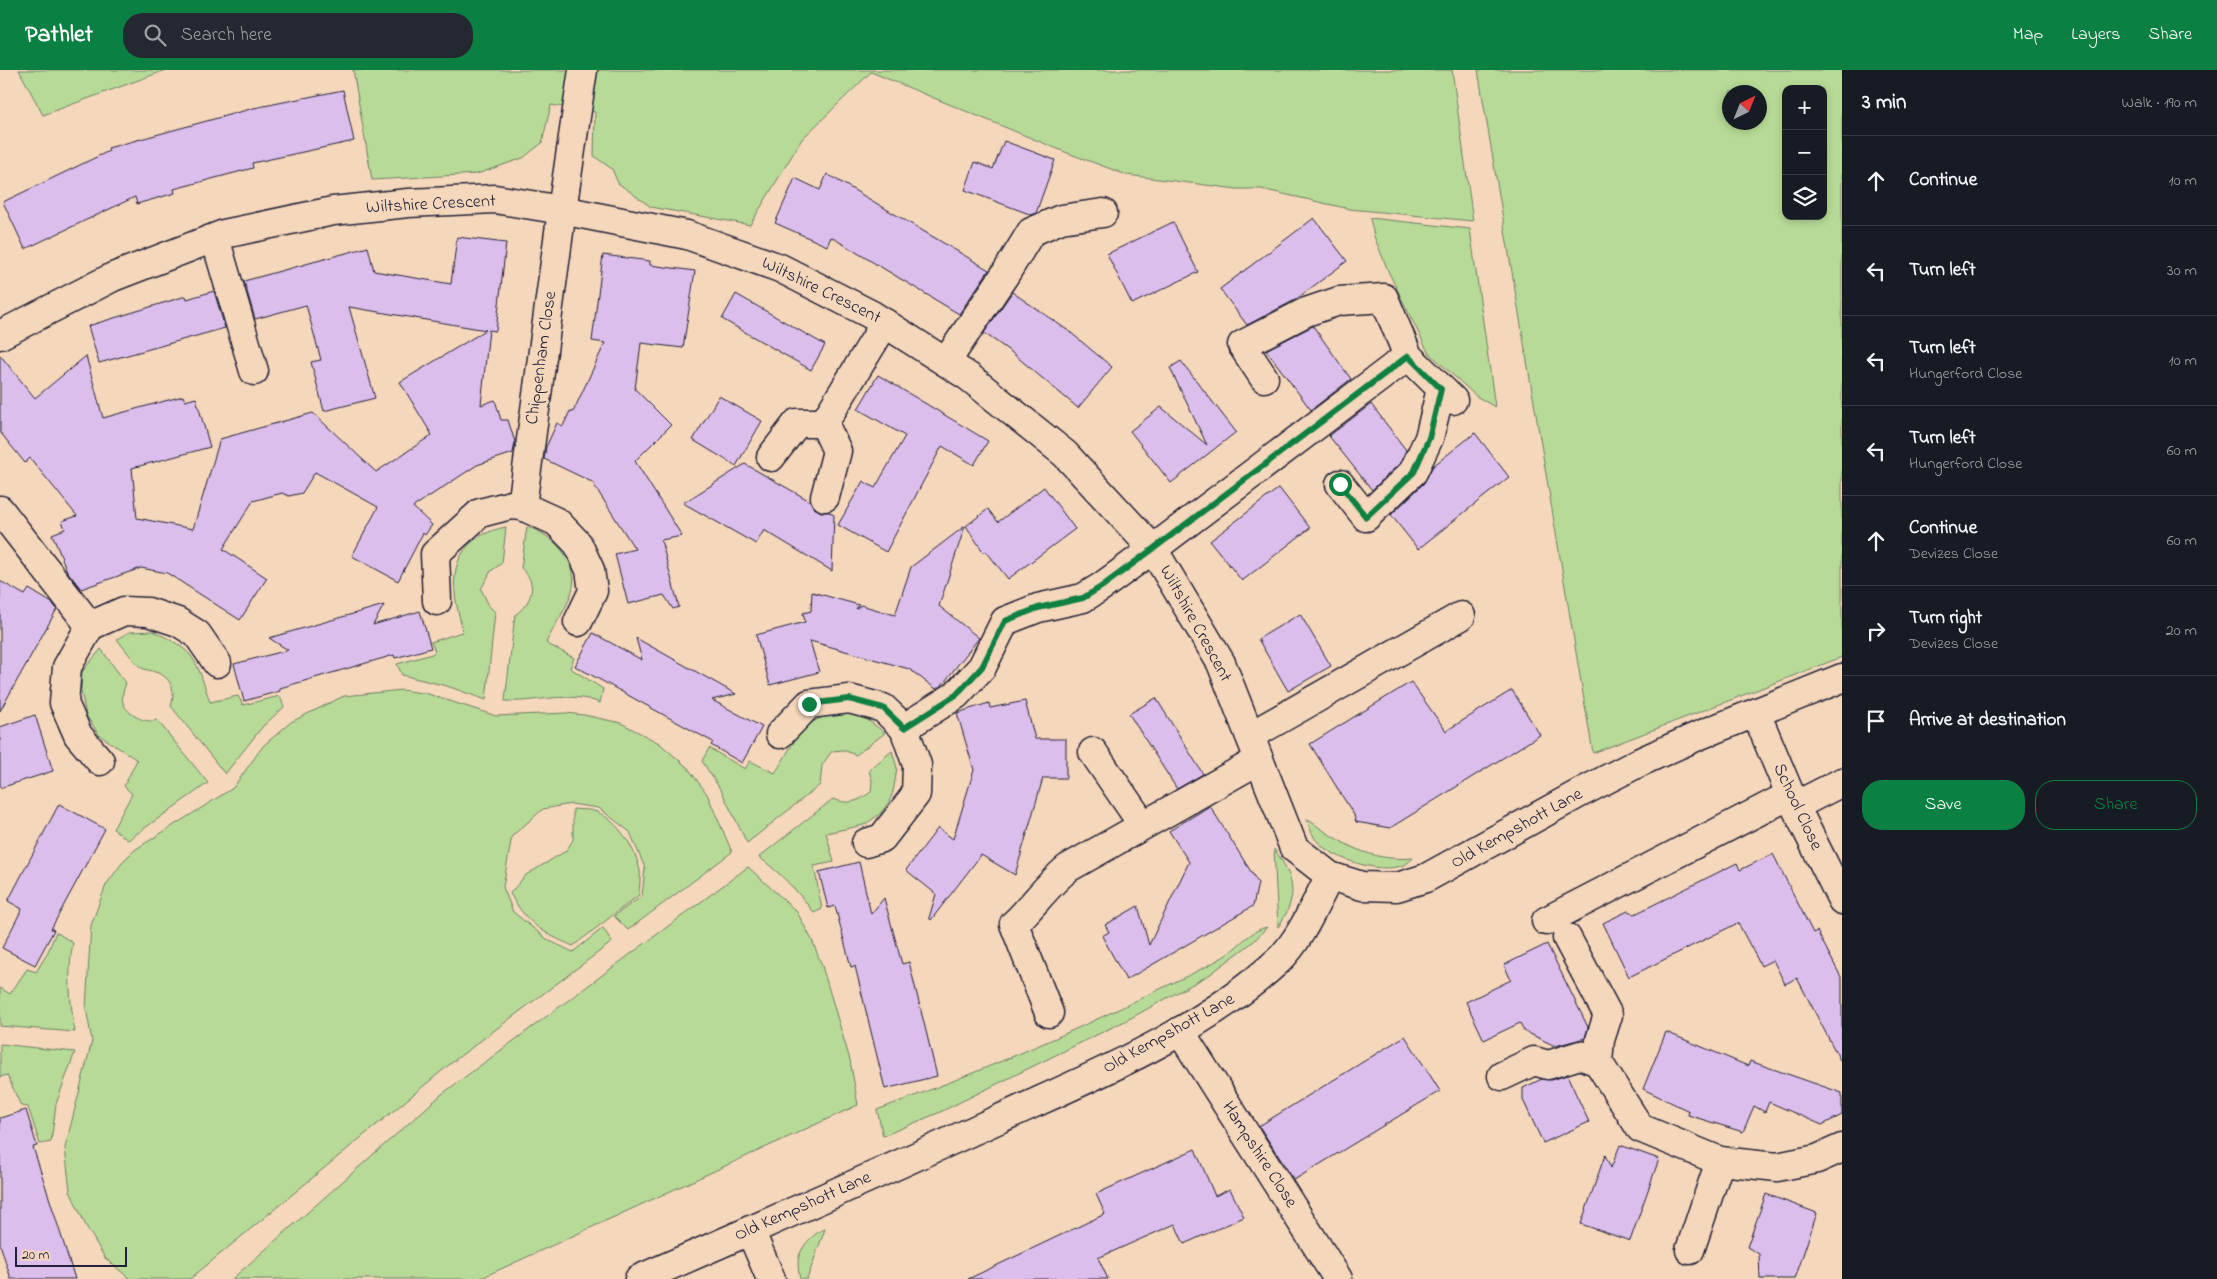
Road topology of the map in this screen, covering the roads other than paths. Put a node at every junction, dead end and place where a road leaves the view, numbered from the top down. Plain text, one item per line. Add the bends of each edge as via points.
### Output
1 (583, 70) edge
2 (562, 210) junction
3 (1102, 213) dead end
4 (215, 238) junction
5 (885, 323) junction
6 (0, 335) edge
7 (1408, 356) junction
8 (946, 362) junction
9 (254, 371) dead end
10 (1264, 378) dead end
11 (824, 423) junction
12 (771, 457) dead end
13 (1340, 484) dead end
14 (825, 497) dead end
15 (522, 506) junction
16 (0, 510) edge
17 (1153, 549) junction
18 (437, 601) dead end
19 (1461, 616) dead end
20 (578, 622) dead end
21 (90, 626) junction
22 (217, 663) dead end
23 (1842, 678) edge
24 (1756, 713) junction
25 (904, 728) junction
26 (780, 734) dead end
27 (1255, 748) junction
28 (1093, 752) dead end
29 (100, 761) dead end
30 (1842, 782) edge
31 (1792, 800) junction
32 (1142, 825) junction
33 (866, 843) dead end
34 (1330, 876) junction
35 (1842, 900) edge
36 (1546, 921) dead end
37 (1567, 938) dead end
38 (1050, 1013) dead end
39 (1180, 1031) junction
40 (1598, 1062) junction
41 (1502, 1076) dead end
42 (1842, 1148) edge
43 (1720, 1161) junction
44 (750, 1230) junction
45 (1690, 1250) dead end
46 (639, 1279) edge
47 (771, 1279) edge
48 (1338, 1279) edge

1 - 2 street, Chippenham Close
2 - 4 street, Wiltshire Crescent via 495,199 408,203 333,211
2 - 5 street, Wiltshire Crescent via 706,241 780,268
2 - 15 street, Chippenham Close
3 - 8 street via 1061,219 1031,232
4 - 6 street, Wiltshire Crescent via 113,277
4 - 9 street
5 - 8 street, Wiltshire Crescent
5 - 11 street
7 - 10 street via 1384,298 1339,301 1306,312 1242,345
7 - 13 street via 1447,394 1414,472 1366,517
7 - 17 street
8 - 17 street, Wiltshire Crescent via 1065,454
11 - 12 street via 797,423
11 - 14 street via 837,451
15 - 18 street via 511,505 480,513 435,554
15 - 20 street via 557,522 578,544 590,570 593,591
16 - 21 street
17 - 25 street via 1083,598 1038,608 1005,621 982,667 956,695
17 - 27 street, Wiltshire Crescent via 1221,663
19 - 27 street
21 - 22 street via 124,611 148,612 178,622 197,634
21 - 29 street via 67,667 64,703 78,735
23 - 24 street, Old Kempshott Lane
24 - 31 street, School Close
24 - 34 street, Old Kempshott Lane via 1640,762 1426,878 1397,887 1362,886
25 - 26 street via 883,708 849,699 809,704
25 - 33 street via 917,765 916,794 882,838
27 - 32 street
27 - 34 street, Wiltshire Crescent via 1294,848
28 - 32 street
30 - 31 street
31 - 35 street, School Close
31 - 36 street
32 - 38 street via 1068,868 1014,924
34 - 39 street, Old Kempshott Lane via 1301,931 1281,958 1234,998
37 - 40 street via 1608,1015 1600,1040
39 - 44 street, Old Kempshott Lane via 1100,1073
39 - 48 street, Hampshire Close
40 - 41 street via 1580,1055 1548,1065 1534,1061
40 - 43 street via 1640,1128
42 - 43 street via 1817,1159 1777,1167
43 - 45 street
44 - 46 street, Old Kempshott Lane
44 - 47 street

